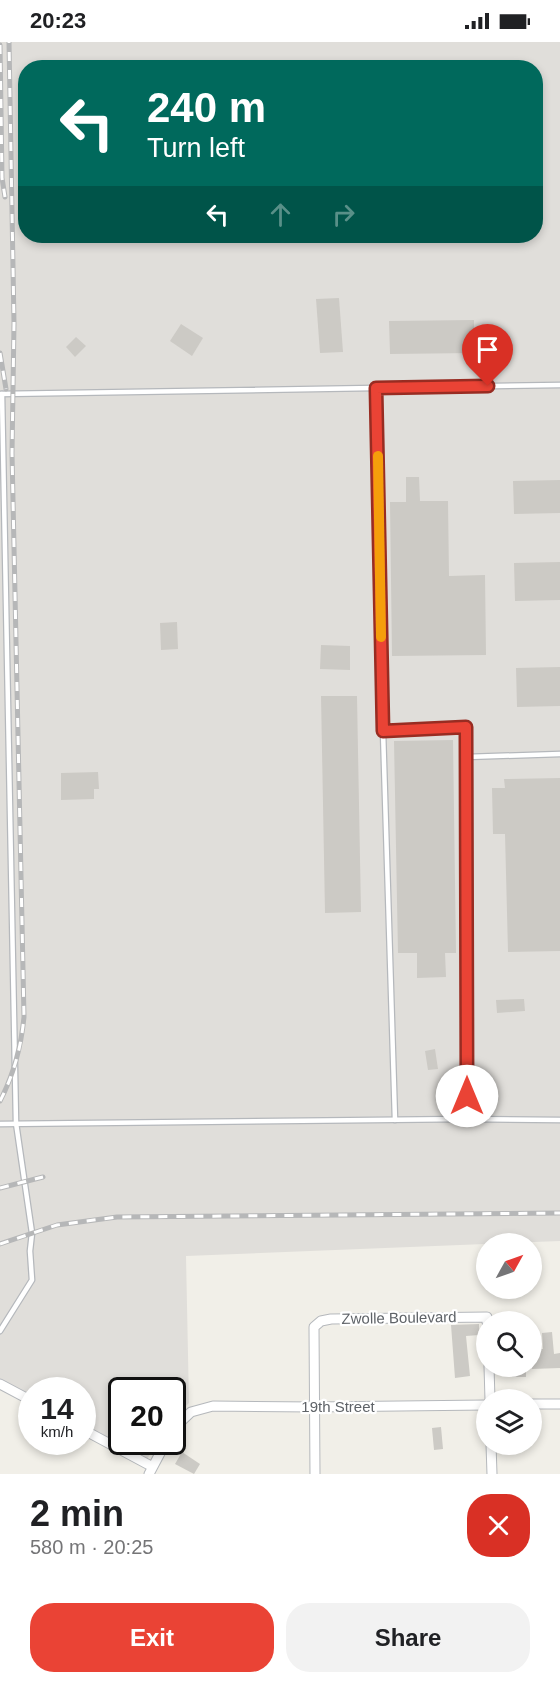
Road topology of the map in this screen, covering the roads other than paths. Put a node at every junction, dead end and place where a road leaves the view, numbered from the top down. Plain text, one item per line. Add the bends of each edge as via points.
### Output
1 (560, 385) edge
2 (376, 388) junction
3 (1, 394) edge
4 (383, 731) junction
5 (560, 754) edge
6 (466, 757) junction
7 (467, 1119) junction
8 (560, 1119) edge
9 (395, 1120) junction
10 (16, 1123) junction
11 (0, 1124) edge
12 (476, 1319) edge
13 (0, 1331) edge
14 (0, 1384) edge
15 (18, 1394) edge
16 (542, 1404) edge
17 (560, 1404) edge
18 (476, 1405) edge
19 (314, 1407) junction
20 (186, 1417) edge
21 (96, 1437) edge
22 (159, 1455) edge
23 (491, 1455) edge
24 (150, 1470) edge
25 (315, 1474) edge
26 (492, 1474) edge

1 - 2 lane
2 - 3 lane
2 - 4 lane
3 - 10 lane
4 - 6 lane via 466,727
4 - 9 lane
5 - 6 lane
6 - 7 lane
7 - 8 lane
7 - 9 lane
9 - 10 lane
10 - 11 lane
10 - 13 lane via 32,1233 32,1280
12 - 19 street, Zwolle Boulevard via 321,1321 314,1327
14 - 15 street
16 - 17 street
18 - 19 street, 19th Street
19 - 20 street, 19th Street via 213,1406
19 - 25 street
21 - 24 street
22 - 24 street
23 - 26 street

